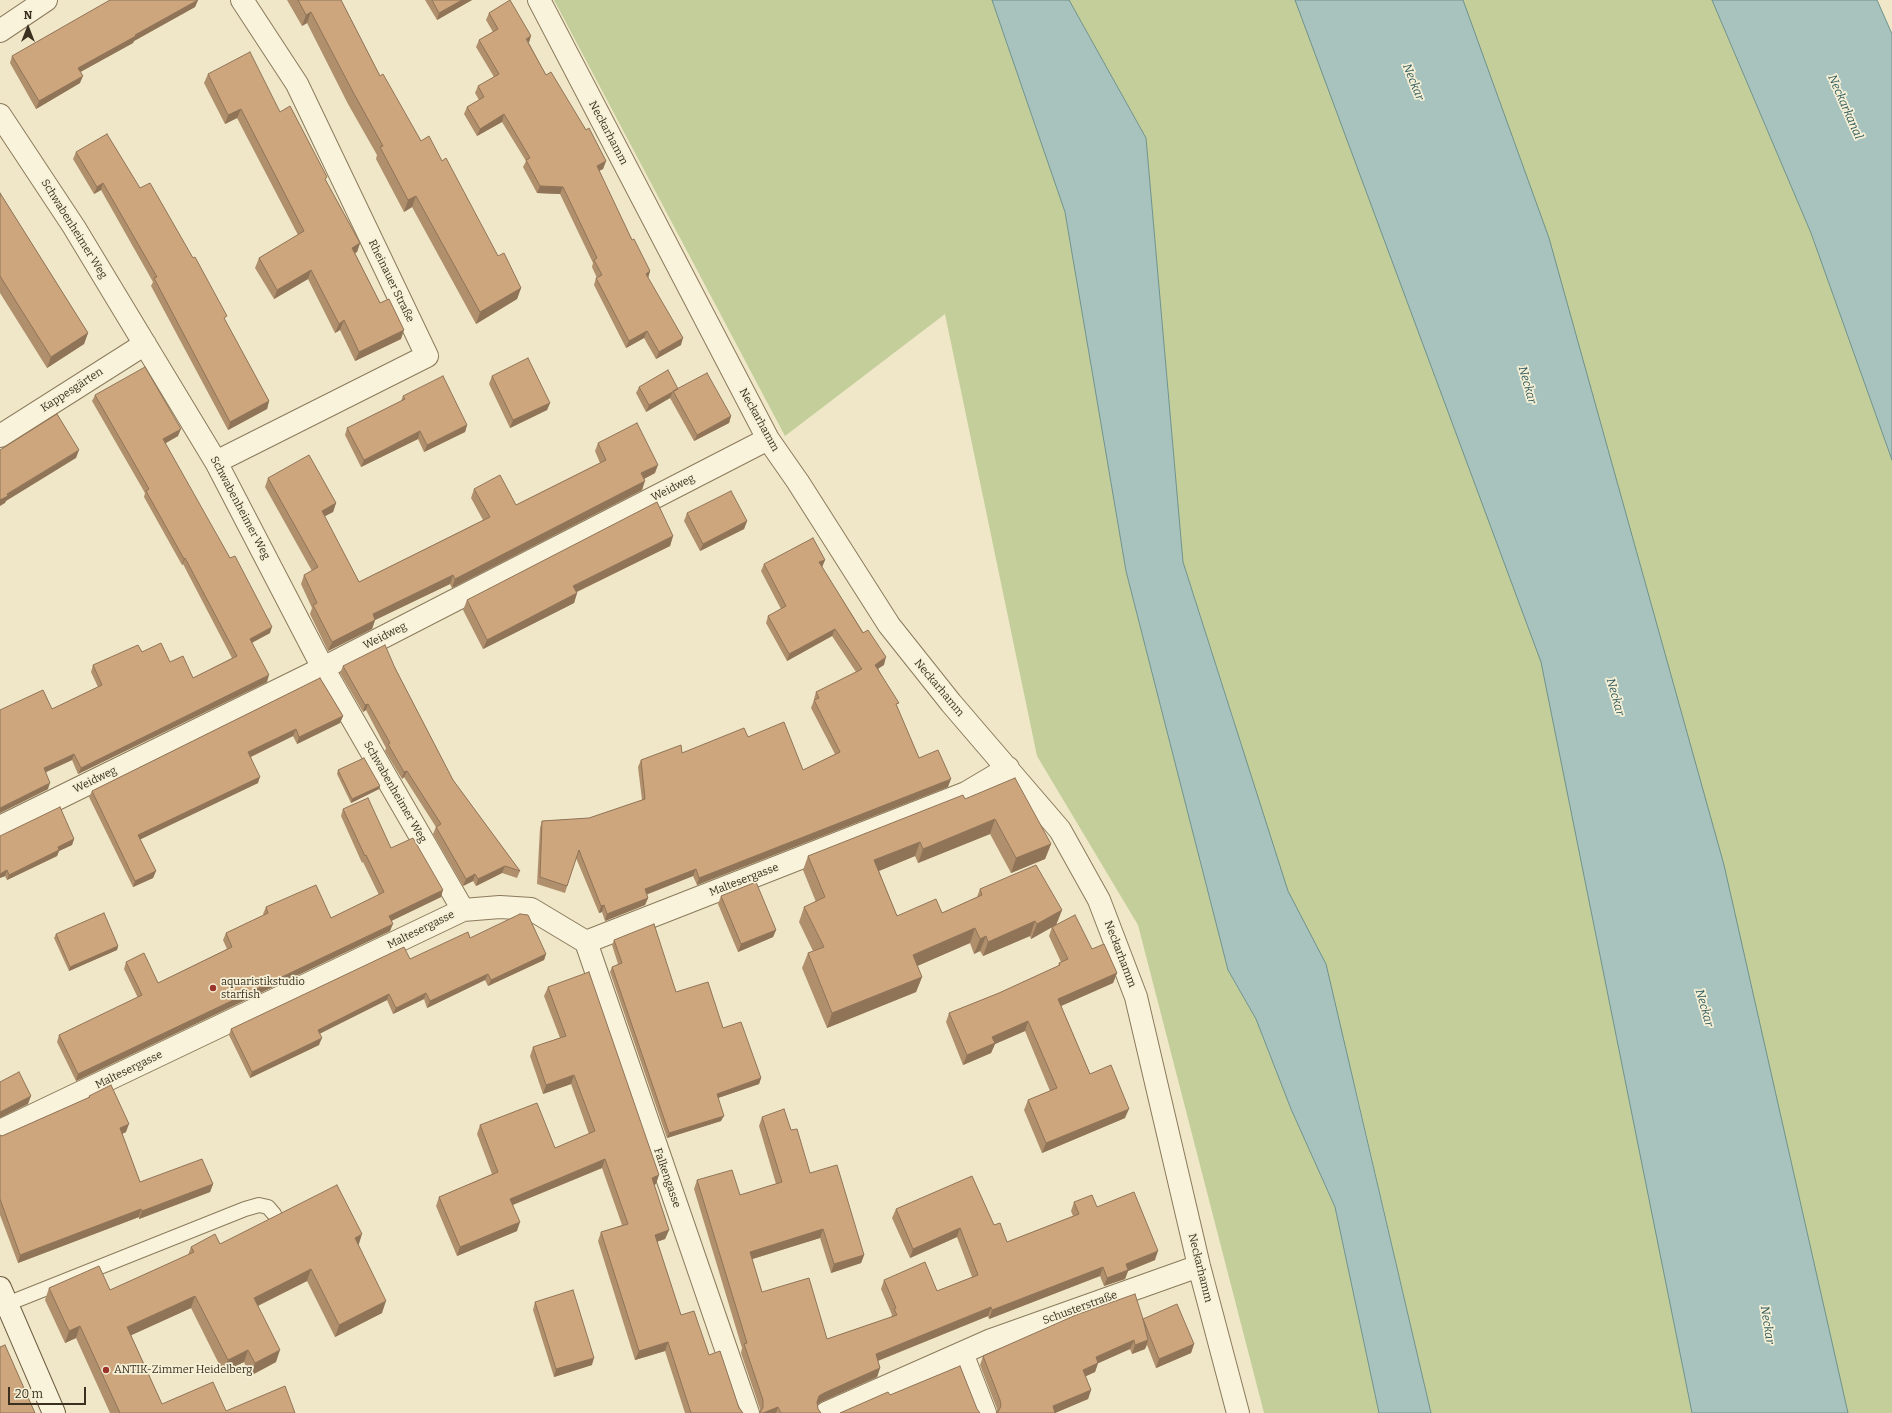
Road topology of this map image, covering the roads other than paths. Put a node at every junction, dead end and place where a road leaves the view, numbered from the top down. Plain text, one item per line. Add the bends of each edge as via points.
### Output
1 (46, 0) edge
2 (242, 0) edge
3 (539, 0) edge
4 (0, 31) edge
5 (0, 115) edge
6 (145, 344) junction
7 (0, 436) edge
8 (768, 439) junction
9 (216, 462) junction
10 (324, 668) junction
11 (1008, 768) junction
12 (0, 827) edge
13 (463, 910) junction
14 (586, 942) junction
15 (0, 1132) edge
16 (274, 1214) dead end
17 (1199, 1266) junction
18 (3, 1296) edge
19 (962, 1353) junction
20 (54, 1413) edge
21 (748, 1413) edge
22 (826, 1413) edge
23 (985, 1413) edge
24 (1238, 1413) edge

1 - 4 street
2 - 9 street, Rheinauer Straße via 297,84 427,356
3 - 8 street, Neckarhamm
5 - 6 street, Schwabenheimer Weg via 74,227
6 - 7 street, Kappesgärten
6 - 9 street, Schwabenheimer Weg
8 - 10 street, Weidweg
8 - 11 street, Neckarhamm via 889,626
9 - 10 street, Schwabenheimer Weg
10 - 12 street, Weidweg
10 - 13 street, Schwabenheimer Weg
11 - 14 street, Maltesergasse via 966,793
11 - 17 street, Neckarhamm via 1060,830 1099,900 1136,997
13 - 14 street, Maltesergasse via 500,907 531,909
13 - 15 street, Maltesergasse
14 - 21 street, Falkengasse
16 - 18 lane via 268,1207 260,1205 245,1209
17 - 19 street, Schusterstraße via 991,1340
17 - 24 street, Neckarhamm
18 - 20 street
19 - 22 street, Schusterstraße
19 - 23 street

